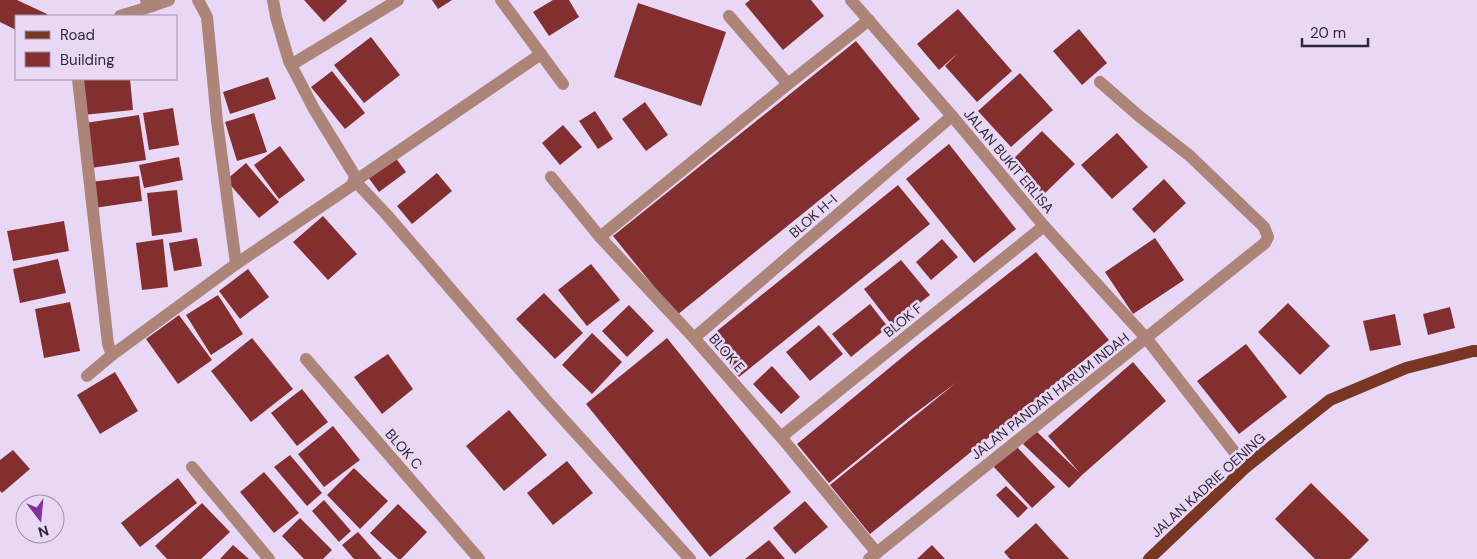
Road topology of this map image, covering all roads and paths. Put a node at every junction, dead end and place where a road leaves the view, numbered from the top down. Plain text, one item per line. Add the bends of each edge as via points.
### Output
1 (169, 0) edge
2 (198, 0) edge
3 (273, 0) edge
4 (398, 0) edge
5 (501, 0) edge
6 (851, 0) edge
7 (149, 3) edge
8 (122, 15) edge
9 (729, 16) dead end
10 (869, 20) junction
11 (541, 54) junction
12 (292, 65) junction
13 (78, 80) edge
14 (1100, 82) dead end
15 (563, 84) dead end
16 (788, 84) junction
17 (952, 116) junction
18 (551, 177) dead end
19 (355, 181) junction
20 (1044, 226) junction
21 (600, 237) junction
22 (236, 264) junction
23 (694, 338) junction
24 (1147, 339) junction
25 (1477, 351) edge
26 (112, 355) junction
27 (306, 359) dead end
28 (87, 376) dead end
29 (781, 437) junction
30 (192, 467) dead end
31 (1246, 467) junction
32 (873, 556) edge
33 (269, 559) edge
34 (479, 559) edge
35 (690, 559) edge
36 (1149, 559) edge

1 - 7 street
2 - 22 street via 207,17
3 - 12 street
4 - 12 street
5 - 11 street
6 - 10 street, JALAN BUKIT ERLISA
7 - 8 street
9 - 16 street
10 - 16 street
10 - 17 street, JALAN BUKIT ERLISA
11 - 15 street
11 - 19 street
12 - 19 street
13 - 26 street via 108,344
14 - 24 street via 1190,156 1264,227 1268,237 1265,243
16 - 21 street
17 - 20 street, JALAN BUKIT ERLISA
17 - 23 street, BLOK H-I
18 - 21 street, BLOK E
19 - 22 street
19 - 35 street
20 - 24 street, JALAN BUKIT ERLISA
20 - 29 street, BLOK F
21 - 23 street, BLOK E
22 - 26 street
23 - 29 street, BLOK E
24 - 31 street, JALAN PANDAN HARUM INDAH
24 - 32 street, JALAN PANDAN HARUM INDAH
25 - 31 main road, JALAN KADRIE OENING via 1406,368 1330,400
26 - 28 street
27 - 34 street, BLOK C
29 - 32 street, BLOK E
30 - 33 street
31 - 36 main road, JALAN KADRIE OENING

